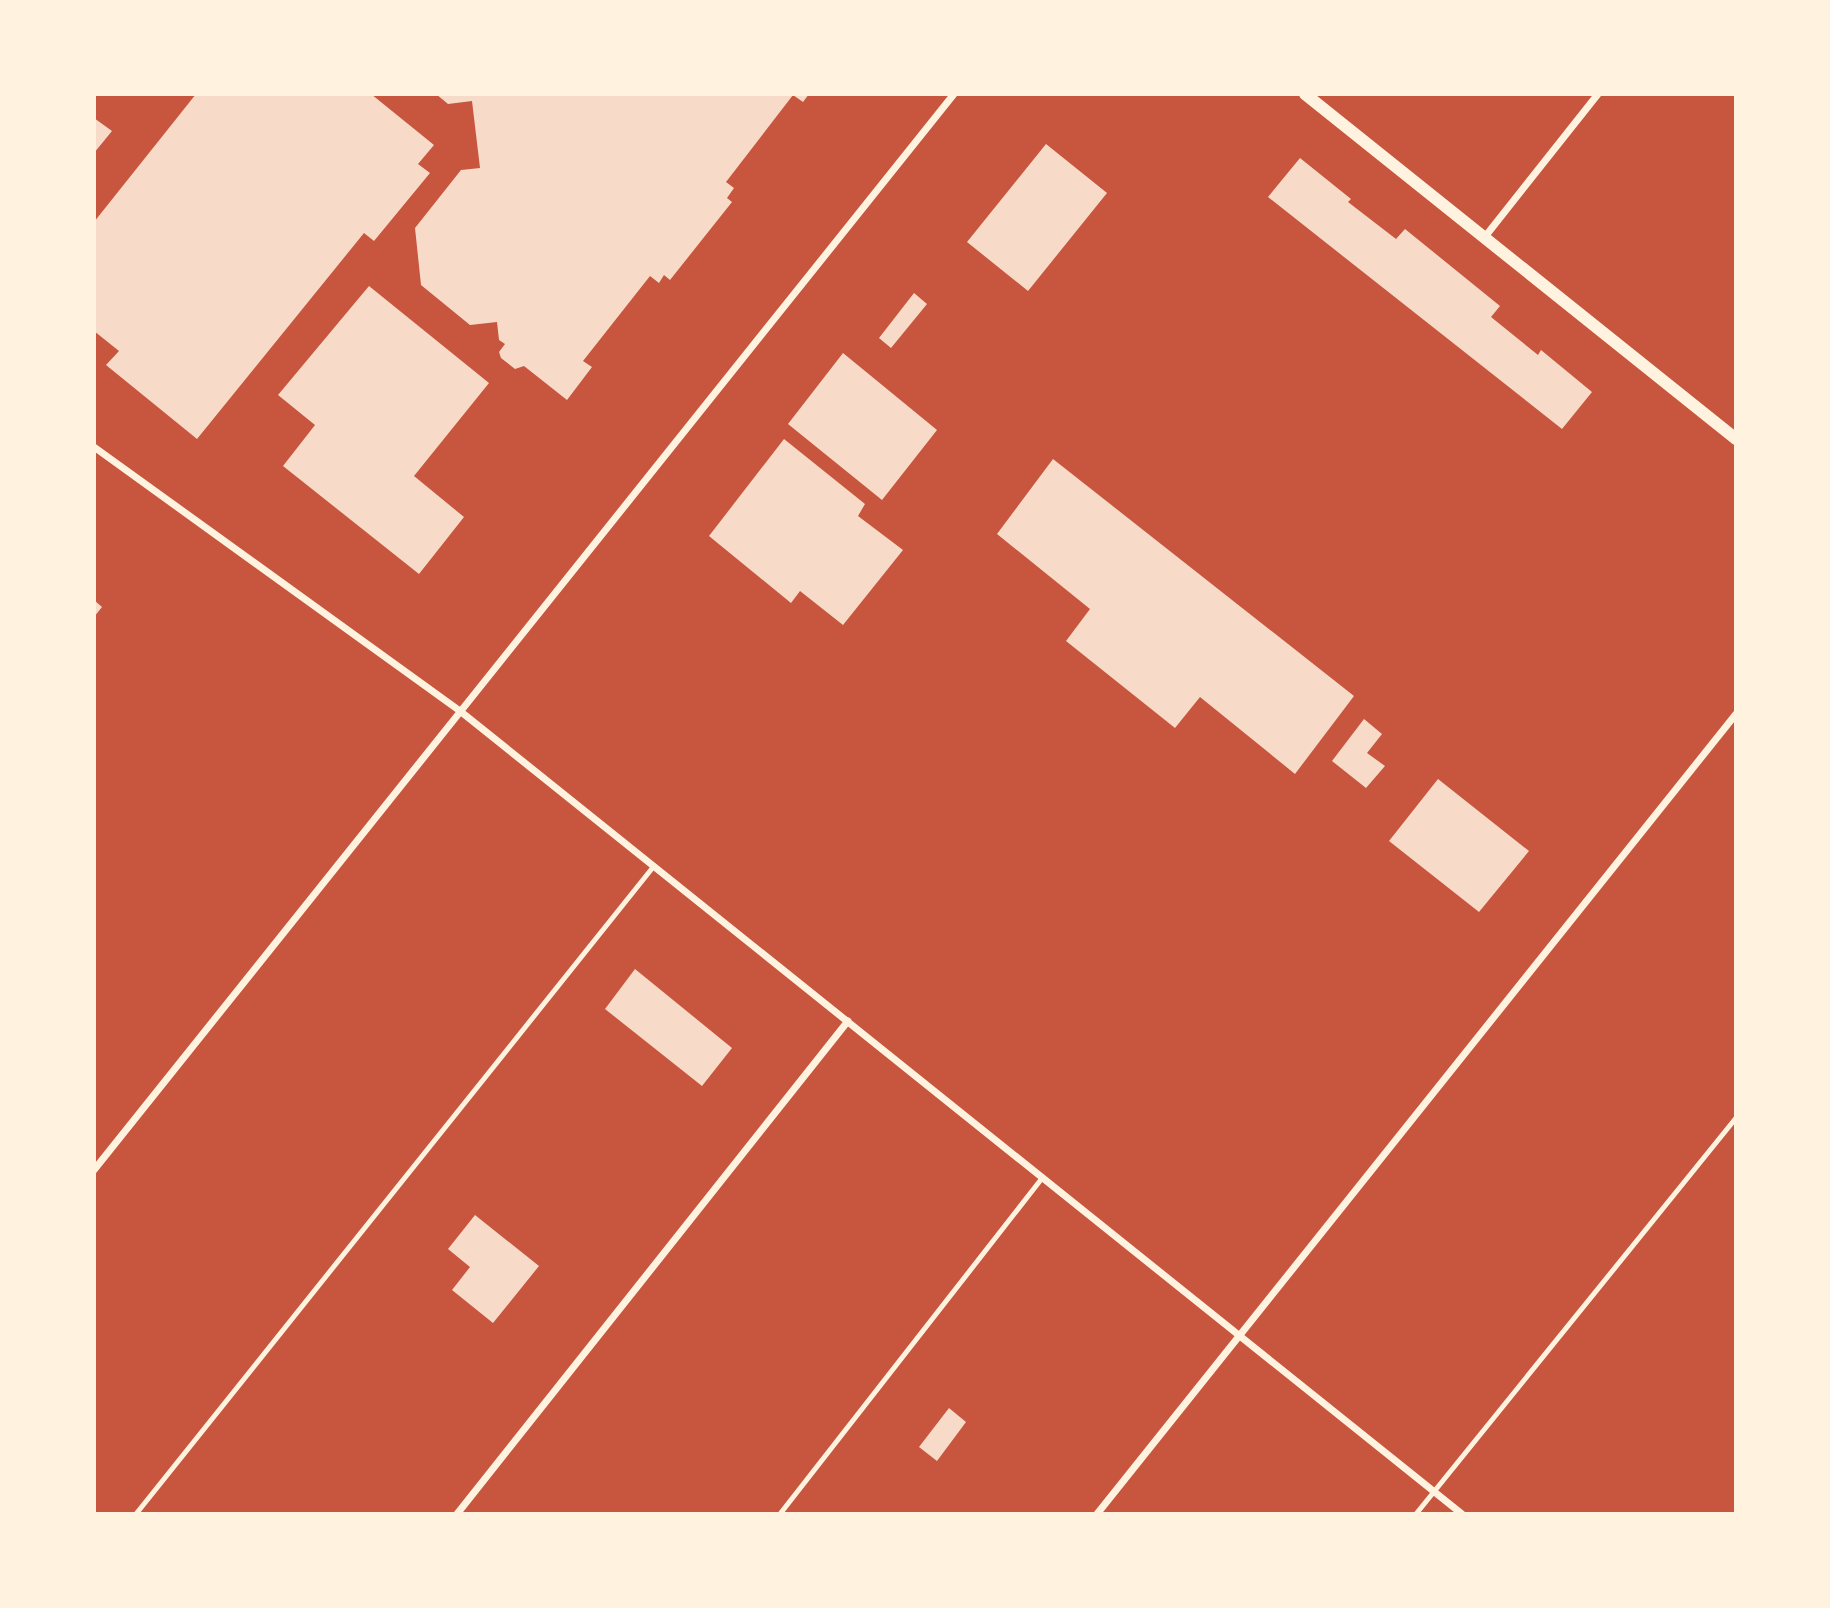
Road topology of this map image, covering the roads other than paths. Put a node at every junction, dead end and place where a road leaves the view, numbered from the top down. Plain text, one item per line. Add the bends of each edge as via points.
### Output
1 (954, 94) edge
2 (1305, 94) edge
3 (1598, 94) edge
4 (1484, 238) junction
5 (1735, 439) edge
6 (94, 447) edge
7 (460, 711) junction
8 (1735, 714) edge
9 (654, 866) junction
10 (848, 1021) junction
11 (1735, 1118) edge
12 (94, 1170) edge
13 (1043, 1177) junction
14 (1240, 1335) junction
15 (1434, 1491) junction
16 (136, 1514) edge
17 (457, 1514) edge
18 (780, 1514) edge
19 (1097, 1514) edge
20 (1416, 1514) edge
21 (1462, 1514) edge

1 - 7 street
2 - 4 street
3 - 4 street
4 - 5 street
6 - 7 street
7 - 9 street
7 - 12 street
8 - 14 street
9 - 10 street
9 - 16 lane
10 - 13 street
10 - 17 street
11 - 15 lane
13 - 14 street
13 - 18 lane
14 - 15 street
14 - 19 street
15 - 20 lane
15 - 21 street

